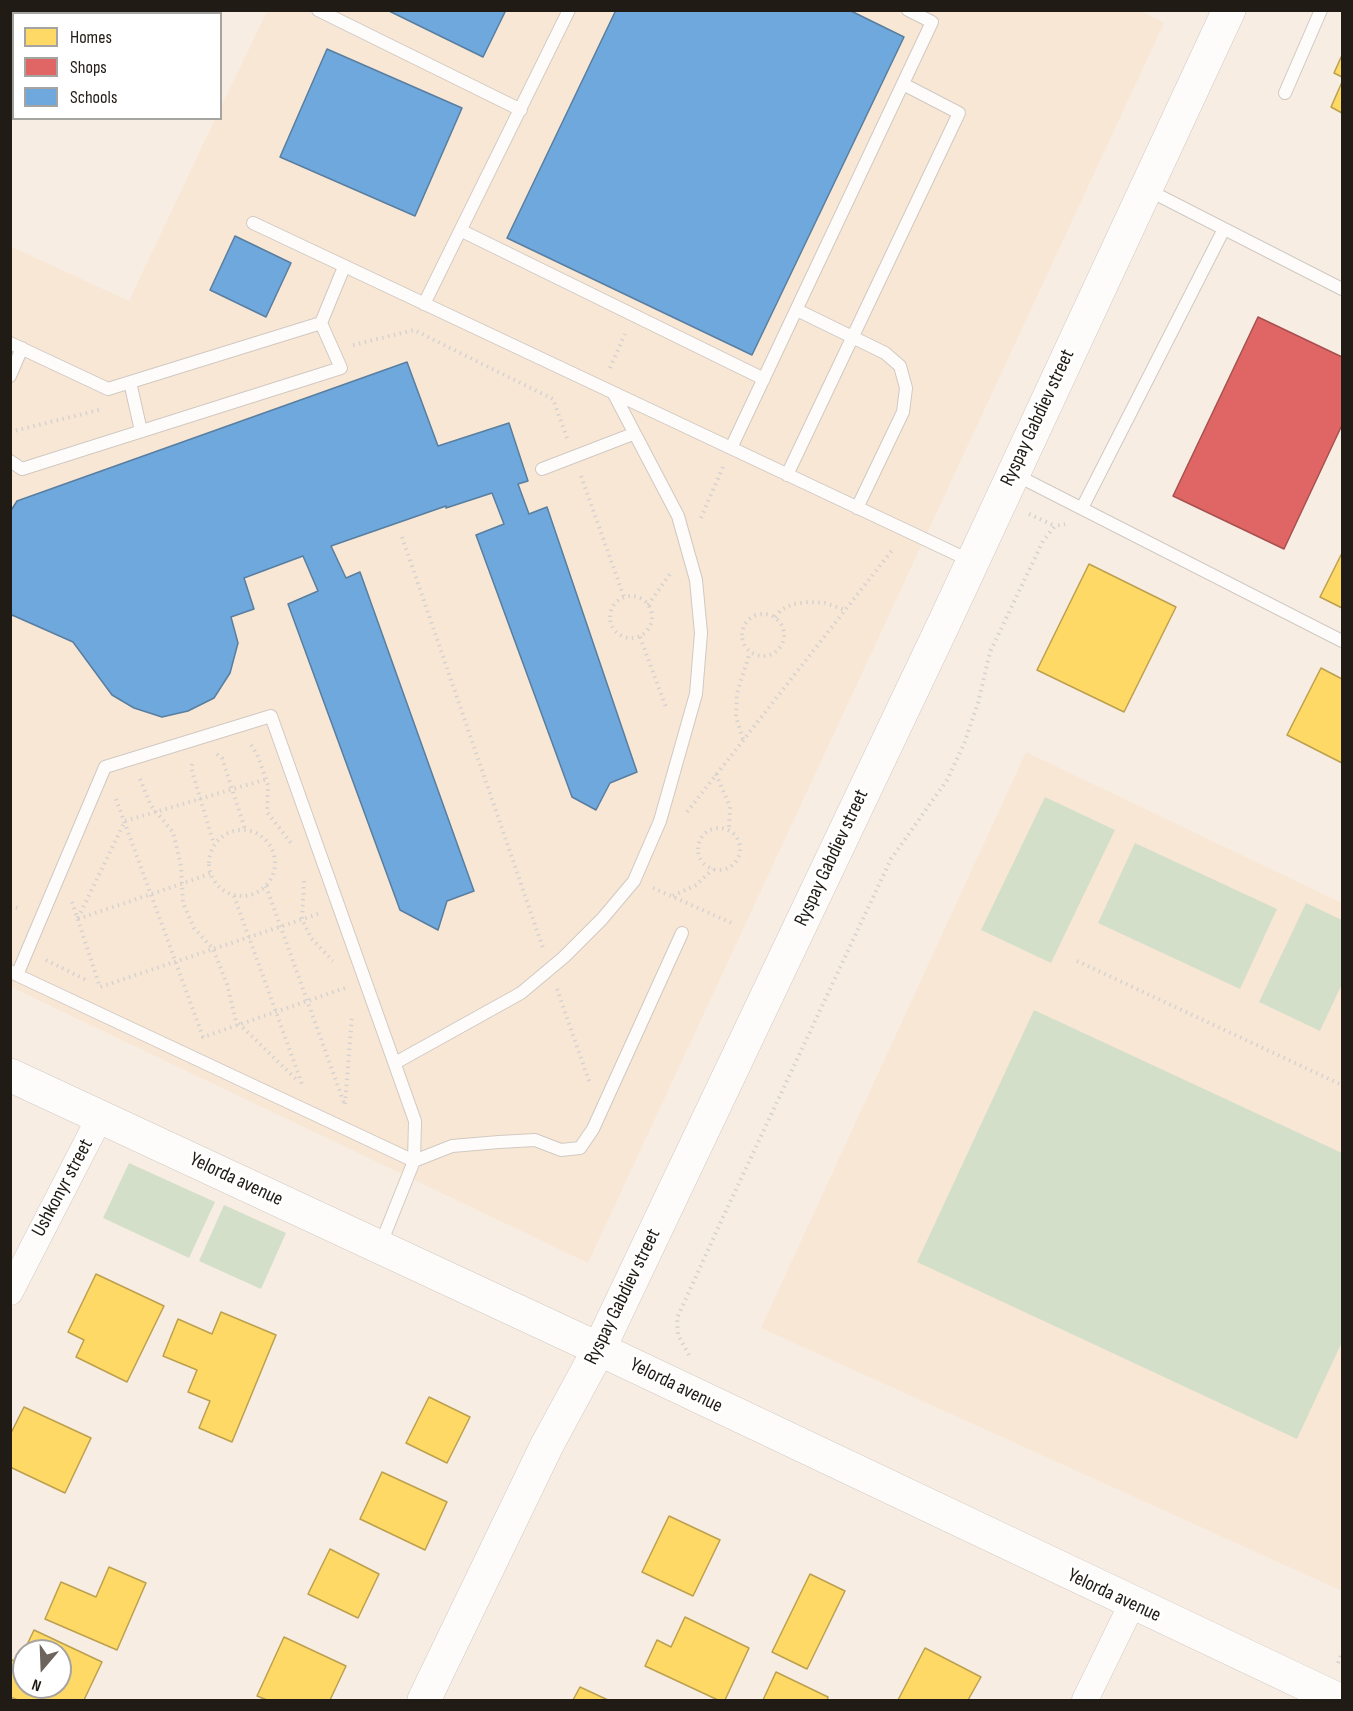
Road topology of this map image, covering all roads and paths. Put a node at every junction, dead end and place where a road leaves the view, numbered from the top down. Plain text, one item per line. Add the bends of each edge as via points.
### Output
1 (318, 10) edge
2 (569, 10) edge
3 (908, 10) edge
4 (1229, 10) edge
5 (1321, 10) edge
6 (903, 84) junction
7 (1285, 93) dead end
8 (521, 110) junction
9 (1146, 189) junction
10 (253, 223) dead end
11 (1224, 229) junction
12 (462, 231) junction
13 (344, 267) junction
14 (1342, 289) edge
15 (424, 304) junction
16 (797, 310) junction
17 (634, 315) junction
18 (321, 323) junction
19 (852, 338) junction
20 (10, 343) edge
21 (22, 348) junction
22 (333, 351) junction
23 (10, 376) edge
24 (764, 379) junction
25 (130, 382) junction
26 (614, 394) junction
27 (134, 401) junction
28 (141, 431) junction
29 (10, 432) edge
30 (633, 434) junction
31 (731, 448) junction
32 (574, 457) junction
33 (10, 461) edge
34 (542, 469) dead end
35 (1012, 473) junction
36 (787, 475) junction
37 (857, 508) junction
38 (1082, 508) junction
39 (1073, 523) dead end
40 (906, 532) junction
41 (402, 537) dead end
42 (971, 561) junction
43 (624, 597) junction
44 (845, 610) junction
45 (775, 618) junction
46 (640, 636) junction
47 (1342, 641) edge
48 (750, 652) junction
49 (237, 726) junction
50 (199, 737) junction
51 (743, 739) junction
52 (682, 750) junction
53 (136, 757) junction
54 (105, 767) junction
55 (291, 772) junction
56 (716, 774) junction
57 (266, 779) junction
58 (232, 789) junction
59 (200, 799) junction
60 (156, 812) junction
61 (682, 819) dead end
62 (124, 821) junction
63 (729, 828) junction
64 (245, 829) junction
65 (214, 844) junction
66 (295, 853) dead end
67 (713, 869) junction
68 (61, 870) junction
69 (303, 873) dead end
70 (210, 874) junction
71 (634, 881) junction
72 (182, 883) junction
73 (266, 886) junction
74 (151, 894) junction
75 (234, 896) junction
76 (672, 896) junction
77 (339, 907) junction
78 (78, 919) junction
79 (302, 919) junction
80 (734, 924) dead end
81 (280, 927) junction
82 (682, 933) dead end
83 (249, 937) junction
84 (213, 949) junction
85 (176, 962) junction
86 (1077, 962) dead end
87 (335, 964) dead end
88 (550, 968) junction
89 (14, 973) edge
90 (342, 980) dead end
91 (365, 981) junction
92 (345, 988) junction
93 (348, 998) dead end
94 (307, 1001) junction
95 (351, 1009) dead end
96 (276, 1011) junction
97 (239, 1024) junction
98 (394, 1063) junction
99 (10, 1075) edge
100 (1342, 1085) edge
101 (600, 1114) junction
102 (100, 1117) junction
103 (414, 1161) junction
104 (380, 1247) junction
105 (10, 1292) edge
106 (598, 1349) junction
107 (694, 1394) junction
108 (1132, 1604) junction
109 (424, 1701) edge
110 (1085, 1701) edge
111 (1339, 1701) edge

1 - 8 lane
2 - 8 lane
3 - 6 lane via 932,22
4 - 9 street, Ryspay Gabdiev street
5 - 7 lane
6 - 16 lane
6 - 19 lane via 959,112
8 - 12 lane
9 - 11 lane
9 - 35 street, Ryspay Gabdiev street
10 - 13 lane
11 - 14 lane
11 - 38 lane
12 - 15 lane
12 - 17 lane
13 - 15 lane
13 - 18 lane
15 - 26 lane
16 - 19 lane
16 - 24 lane
17 - 24 lane
17 - 26 path via 608,373
18 - 22 lane
18 - 25 lane
19 - 36 lane
19 - 37 lane via 885,353 900,366 906,388 903,412
20 - 21 lane
21 - 23 lane
21 - 25 lane via 108,389
22 - 28 lane via 341,368
22 - 32 path via 414,330 553,399
24 - 31 lane
25 - 27 lane
26 - 30 lane
26 - 31 lane
27 - 28 lane
27 - 29 path
28 - 33 lane via 22,469
30 - 32 lane
30 - 52 lane via 678,516 696,580 701,633 696,694
31 - 36 lane
32 - 34 lane
32 - 43 path
35 - 38 lane
35 - 42 street, Ryspay Gabdiev street
36 - 37 lane
37 - 40 lane
38 - 47 lane
39 - 107 path via 1055,526 1043,542 990,652 964,744 947,780 891,859 677,1318 683,1346 706,1369
40 - 42 lane
40 - 44 path
41 - 88 path
42 - 106 street, Ryspay Gabdiev street
43 - 46 path via 643,600 652,612 650,626
43 - 46 path via 613,605 611,624 625,638
44 - 45 path via 809,602 793,604
44 - 51 path
45 - 48 path via 762,614 745,623 741,635
45 - 48 path via 784,637 777,650 765,656
46 - 52 path
48 - 51 path via 737,693 736,717
49 - 50 lane
49 - 55 lane via 271,716
49 - 57 path via 258,754
50 - 53 lane
50 - 58 path via 222,758
50 - 59 path via 190,768
51 - 56 path
52 - 71 lane via 660,821
53 - 54 lane
53 - 60 path via 140,783
54 - 62 path
54 - 68 lane
55 - 57 path
55 - 77 lane
56 - 61 path
56 - 63 path via 730,807
57 - 58 path
57 - 66 path via 267,812
58 - 59 path
58 - 64 path
59 - 60 path
59 - 65 path
60 - 62 path
60 - 72 path via 173,832
62 - 74 path
62 - 78 path
63 - 67 path via 739,843 738,858 728,868
63 - 67 path via 711,828 698,843 698,856
64 - 65 path via 222,836
64 - 73 path via 262,836 273,854 272,876
65 - 70 path
67 - 76 path via 696,885
68 - 78 path
68 - 89 lane
69 - 79 path
70 - 72 path
70 - 75 path via 223,891
71 - 76 path
71 - 88 lane via 602,919
72 - 74 path
72 - 84 path via 183,903 194,928
73 - 75 path via 257,893
73 - 81 path
74 - 78 path
74 - 85 path
75 - 83 path
76 - 80 path
77 - 79 path
77 - 91 lane
78 - 85 path via 100,987
79 - 81 path
79 - 87 path via 311,938
81 - 83 path
81 - 94 path
82 - 101 lane
83 - 84 path
83 - 96 path
84 - 85 path
84 - 97 path
85 - 97 path via 203,1037
86 - 100 path
88 - 98 lane via 521,993
88 - 101 path
89 - 103 lane
90 - 92 path
91 - 92 path
91 - 98 lane
92 - 93 path
92 - 94 path
94 - 95 path via 345,1105
94 - 96 path
96 - 97 path
96 - 97 path via 302,1085
98 - 103 lane via 415,1121
99 - 102 street, Yelorda avenue
101 - 103 lane via 580,1148 561,1150 535,1140 476,1144 452,1146
102 - 104 street, Yelorda avenue
102 - 105 street, Ushkonyr street
103 - 104 lane
104 - 106 street, Yelorda avenue
106 - 107 street, Yelorda avenue
106 - 109 street, Ryspay Gabdiev street via 547,1445
107 - 108 street, Yelorda avenue
108 - 110 street
108 - 111 street, Yelorda avenue

